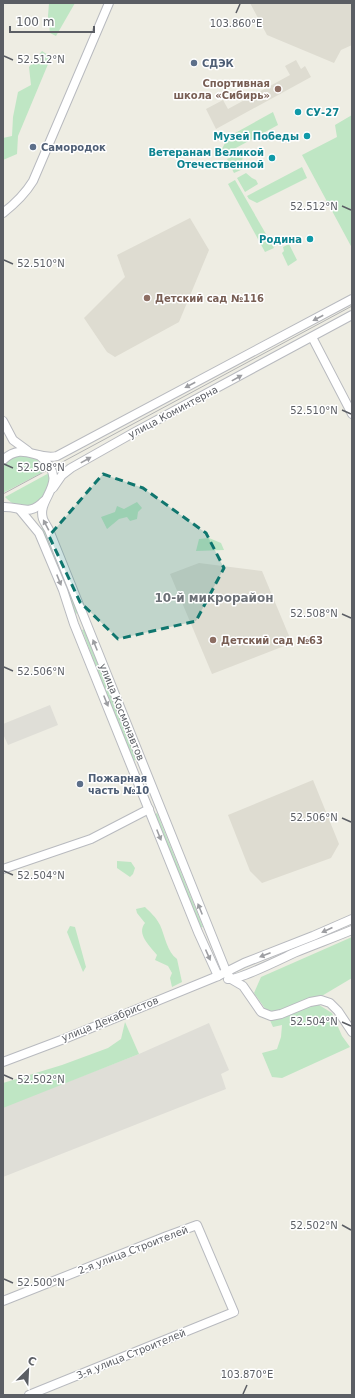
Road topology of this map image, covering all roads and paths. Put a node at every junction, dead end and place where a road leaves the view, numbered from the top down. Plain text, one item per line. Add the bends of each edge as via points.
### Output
1 (109, 3) edge
2 (3, 212) edge
3 (352, 299) edge
4 (352, 315) edge
5 (312, 337) junction
6 (352, 414) edge
7 (3, 421) edge
8 (28, 452) junction
9 (40, 456) junction
10 (3, 460) edge
11 (49, 496) junction
12 (3, 501) edge
13 (7, 507) edge
14 (20, 510) junction
15 (85, 620) junction
16 (74, 624) junction
17 (149, 809) junction
18 (3, 869) edge
19 (352, 919) edge
20 (208, 928) junction
21 (352, 930) edge
22 (198, 932) junction
23 (226, 971) junction
24 (218, 976) junction
25 (231, 980) junction
26 (352, 1032) edge
27 (3, 1062) edge
28 (3, 1301) edge
29 (234, 1312) joint
30 (29, 1395) edge

1 - 2 street via 33,181 26,193
3 -> 9 street, улица Коминтерна via 63,453 53,457
4 - 5 street, улица Коминтерна
5 - 6 street
11 -> 5 street, улица Коминтерна via 60,477 71,468
7 - 8 street via 17,445
8 - 9 street, улица Коминтерна
8 - 10 street, улица Коминтерна via 17,452
9 - 11 street, улица Космонавтов via 49,465 53,477
11 - 14 street, улица Коминтерна via 36,507
15 -> 11 street, улица Космонавтов via 43,519 43,506
12 - 13 street
13 - 14 street
14 -> 16 street, улица Космонавтов via 40,533
15 - 16 street
20 -> 15 street, улица Космонавтов
16 -> 17 street, улица Космонавтов
17 - 18 street via 91,839
17 -> 22 street, улица Космонавтов
19 -> 23 street, улица Декабристов
20 - 22 street
20 - 23 street, улица Космонавтов
21 - 25 street
22 -> 24 street, улица Космонавтов
23 - 24 street, улица Декабристов
23 - 25 street, улица Космонавтов
24 - 25 street
24 - 27 street, улица Декабристов
25 - 26 street via 243,986 262,1012 271,1016 310,1002 321,1000 330,1003
28 - 29 street, 2-я улица Строителей via 197,1225
29 - 30 street, 3-я улица Строителей

